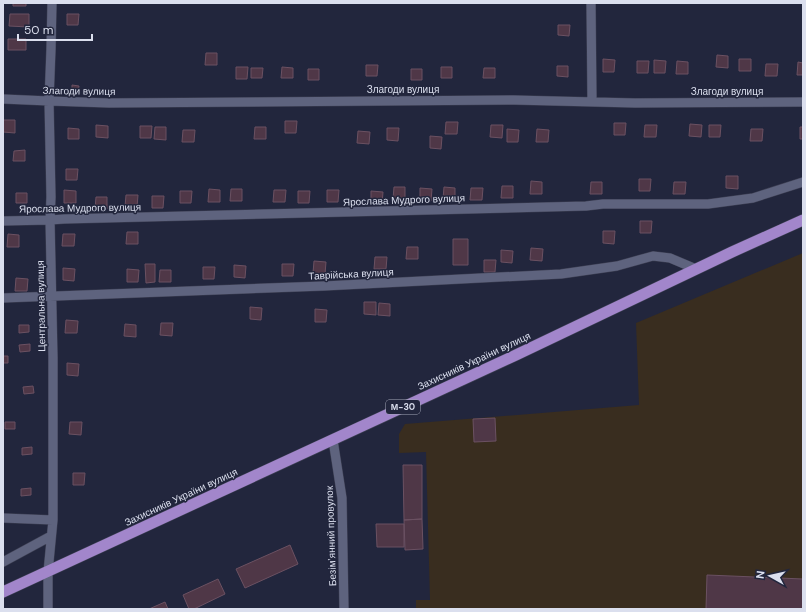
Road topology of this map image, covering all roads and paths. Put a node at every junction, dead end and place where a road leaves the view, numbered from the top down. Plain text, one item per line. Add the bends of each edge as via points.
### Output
1 (52, 3) edge
2 (591, 3) edge
3 (3, 99) edge
4 (49, 101) junction
5 (592, 101) junction
6 (803, 102) edge
7 (803, 182) edge
8 (50, 220) junction
9 (803, 220) edge
10 (3, 221) edge
11 (696, 269) junction
12 (51, 297) junction
13 (3, 298) edge
14 (333, 440) junction
15 (3, 518) edge
16 (53, 520) junction
17 (51, 536) junction
18 (3, 562) edge
19 (48, 572) junction
20 (3, 592) edge
21 (48, 609) edge
22 (344, 609) edge

1 - 4 street, Центральна вулиця
2 - 5 street
3 - 4 street, Злагоди вулиця
4 - 5 street, Злагоди вулиця
4 - 8 street, Центральна вулиця
5 - 6 street, Злагоди вулиця
7 - 8 street, Ярослава Мудрого вулиця via 754,198 708,204 603,204 578,207
8 - 10 street, Ярослава Мудрого вулиця
8 - 12 street, Центральна вулиця
9 - 11 highway, Захисників України вулиця / М-30
11 - 12 street, Таврійська вулиця via 670,258 653,256 617,266 561,274
11 - 14 highway, Захисників України вулиця / М-30
12 - 13 street, Таврійська вулиця
12 - 16 street, Центральна вулиця
14 - 19 highway, Захисників України вулиця / М-30
14 - 22 street, Безімʼянний провулок via 342,498
15 - 16 street
16 - 17 street, Центральна вулиця
17 - 18 street
17 - 19 street, Центральна вулиця
19 - 20 highway, Захисників України вулиця / М-30
19 - 21 street, Центральна вулиця

